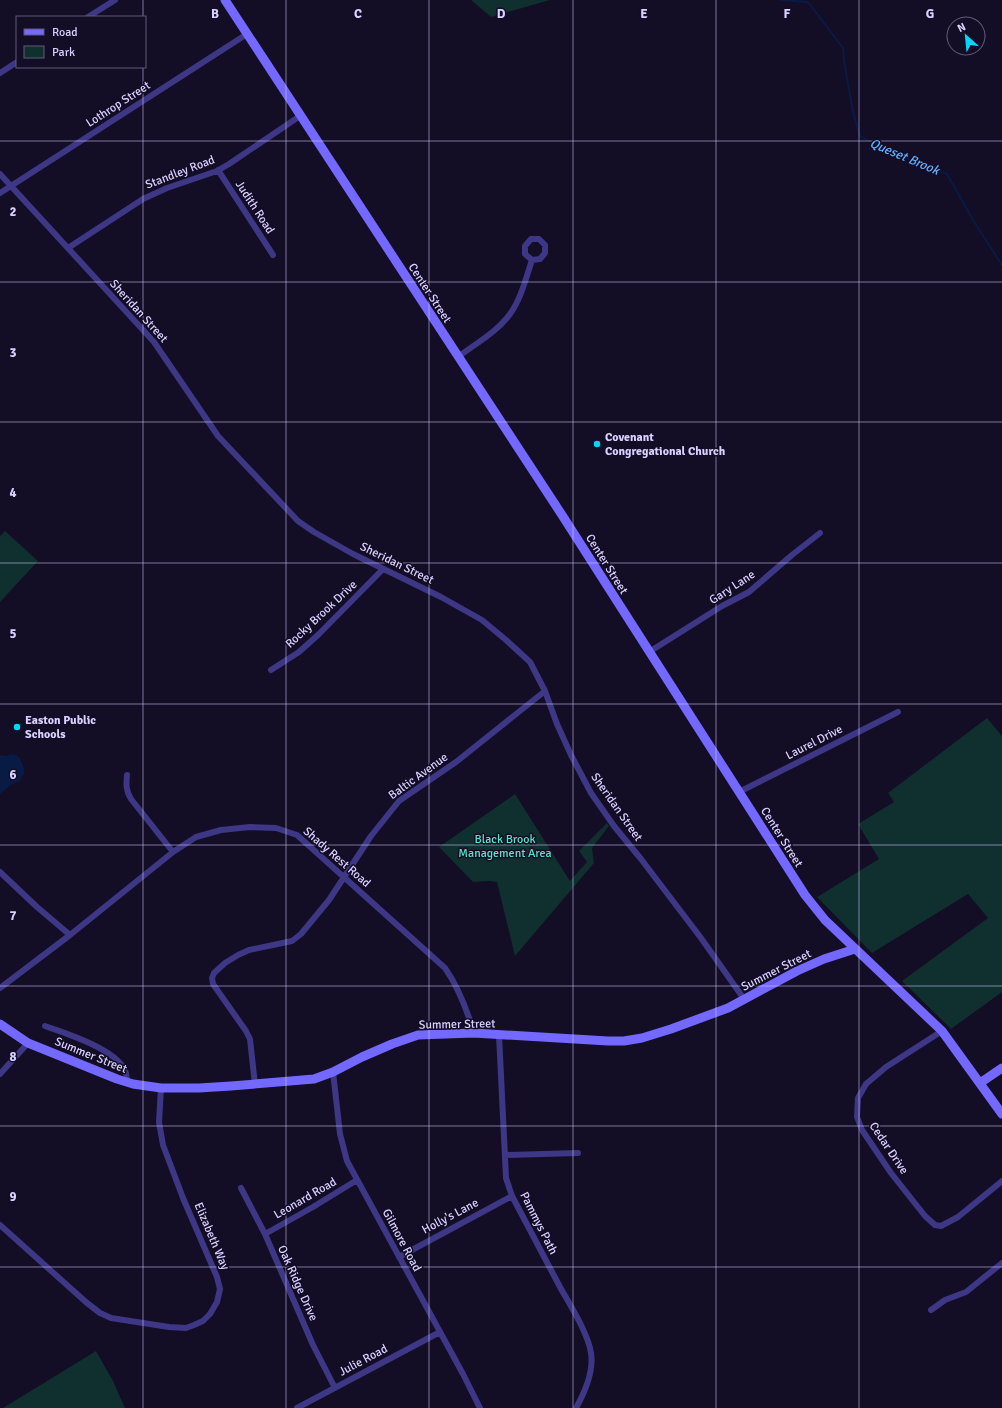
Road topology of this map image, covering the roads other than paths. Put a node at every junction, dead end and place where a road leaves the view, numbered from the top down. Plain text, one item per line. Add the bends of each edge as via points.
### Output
1 (115, 0) edge
2 (225, 0) edge
3 (90, 16) edge
4 (247, 34) junction
5 (16, 63) edge
6 (0, 73) edge
7 (300, 116) junction
8 (218, 170) junction
9 (0, 174) edge
10 (11, 186) junction
11 (0, 193) edge
12 (68, 248) junction
13 (273, 255) dead end
14 (532, 260) dead end
15 (458, 357) junction
16 (820, 533) dead end
17 (383, 569) junction
18 (649, 652) junction
19 (271, 670) dead end
20 (545, 691) junction
21 (898, 712) dead end
22 (127, 775) dead end
23 (739, 792) junction
24 (173, 852) junction
25 (0, 872) edge
26 (344, 878) junction
27 (70, 935) junction
28 (855, 949) junction
29 (0, 988) edge
30 (744, 999) junction
31 (0, 1024) edge
32 (45, 1026) dead end
33 (942, 1031) junction
34 (474, 1033) junction
35 (499, 1035) junction
36 (28, 1043) junction
37 (1002, 1068) edge
38 (333, 1072) junction
39 (0, 1074) edge
40 (126, 1082) junction
41 (980, 1083) junction
42 (256, 1085) junction
43 (161, 1088) junction
44 (1002, 1114) edge
45 (578, 1153) dead end
46 (505, 1155) junction
47 (357, 1180) junction
48 (1002, 1181) edge
49 (240, 1188) dead end
50 (512, 1196) junction
51 (0, 1224) edge
52 (265, 1234) junction
53 (399, 1257) junction
54 (1002, 1263) edge
55 (931, 1310) dead end
56 (440, 1332) junction
57 (335, 1388) junction
58 (297, 1408) edge
59 (480, 1408) edge
60 (576, 1408) edge

1 - 3 street
2 - 4 main road, Center Street
4 - 7 main road, Center Street
4 - 10 street, Lothrop Street
5 - 6 street
7 - 8 street, Standley Road
7 - 15 main road, Center Street
8 - 12 street, Standley Road via 143,199
8 - 13 street, Judith Road
9 - 10 street, Sheridan Street
10 - 11 street, Lothrop Street
10 - 12 street, Sheridan Street
12 - 17 street, Sheridan Street via 154,342 218,436 284,508 314,532
14 - 15 street via 510,314 496,329
15 - 18 main road, Center Street
16 - 18 street, Gary Lane via 749,592
17 - 19 street, Rocky Brook Drive via 319,634 299,652
17 - 20 street, Sheridan Street via 482,620 530,662
18 - 23 main road, Center Street
20 - 26 street, Baltic Avenue via 462,758 399,801 371,836
20 - 30 street, Sheridan Street via 557,724 591,793
21 - 23 street, Laurel Drive
22 - 24 street via 127,793
23 - 28 main road, Center Street via 805,895 825,920
24 - 26 street, Shady Rest Road via 196,837 221,830 276,828 297,835
24 - 27 street, Shady Rest Road
25 - 27 street
26 - 34 street, Shady Rest Road via 445,968 463,998
26 - 42 street, Baltic Avenue via 310,924 292,941 249,950 238,955 212,978 219,994 250,1039
27 - 29 street, Shady Rest Road
28 - 30 main road, Summer Street via 797,971
28 - 33 main road, Center Street
30 - 35 main road, Summer Street via 728,1008 642,1038 608,1041
31 - 36 main road, Summer Street
32 - 40 street via 82,1039 117,1059 126,1071
33 - 41 main road, Center Street
33 - 48 street, Cedar Drive via 886,1067 866,1084 858,1098 857,1117 862,1130 891,1173 935,1225 941,1226 958,1217
34 - 35 main road, Summer Street
34 - 38 main road, Summer Street via 418,1035 386,1046
35 - 46 street, Pammys Path
36 - 39 street
36 - 40 main road, Summer Street
37 - 41 main road
38 - 42 main road, Summer Street via 314,1079
38 - 47 street, Gilmore Road via 343,1149
40 - 43 main road, Summer Street
41 - 44 main road, Center Street
42 - 43 main road, Summer Street
43 - 51 street, Elizabeth Way via 159,1122 164,1145 183,1198 218,1277 220,1289 217,1302 203,1321 186,1328 110,1318 100,1313 51,1272
45 - 46 street
46 - 50 street, Pammys Path via 506,1178
47 - 52 street, Leonard Road
47 - 53 street, Gilmore Road
49 - 52 street, Oak Ridge Drive
50 - 53 street, Holly's Lane
50 - 60 street, Pammys Path via 579,1323 591,1352 589,1378
52 - 57 street, Oak Ridge Drive via 300,1316
53 - 56 street, Gilmore Road
54 - 55 street via 966,1292 945,1300
56 - 57 street, Julie Road
56 - 59 street, Gilmore Road
57 - 58 street, Julie Road

